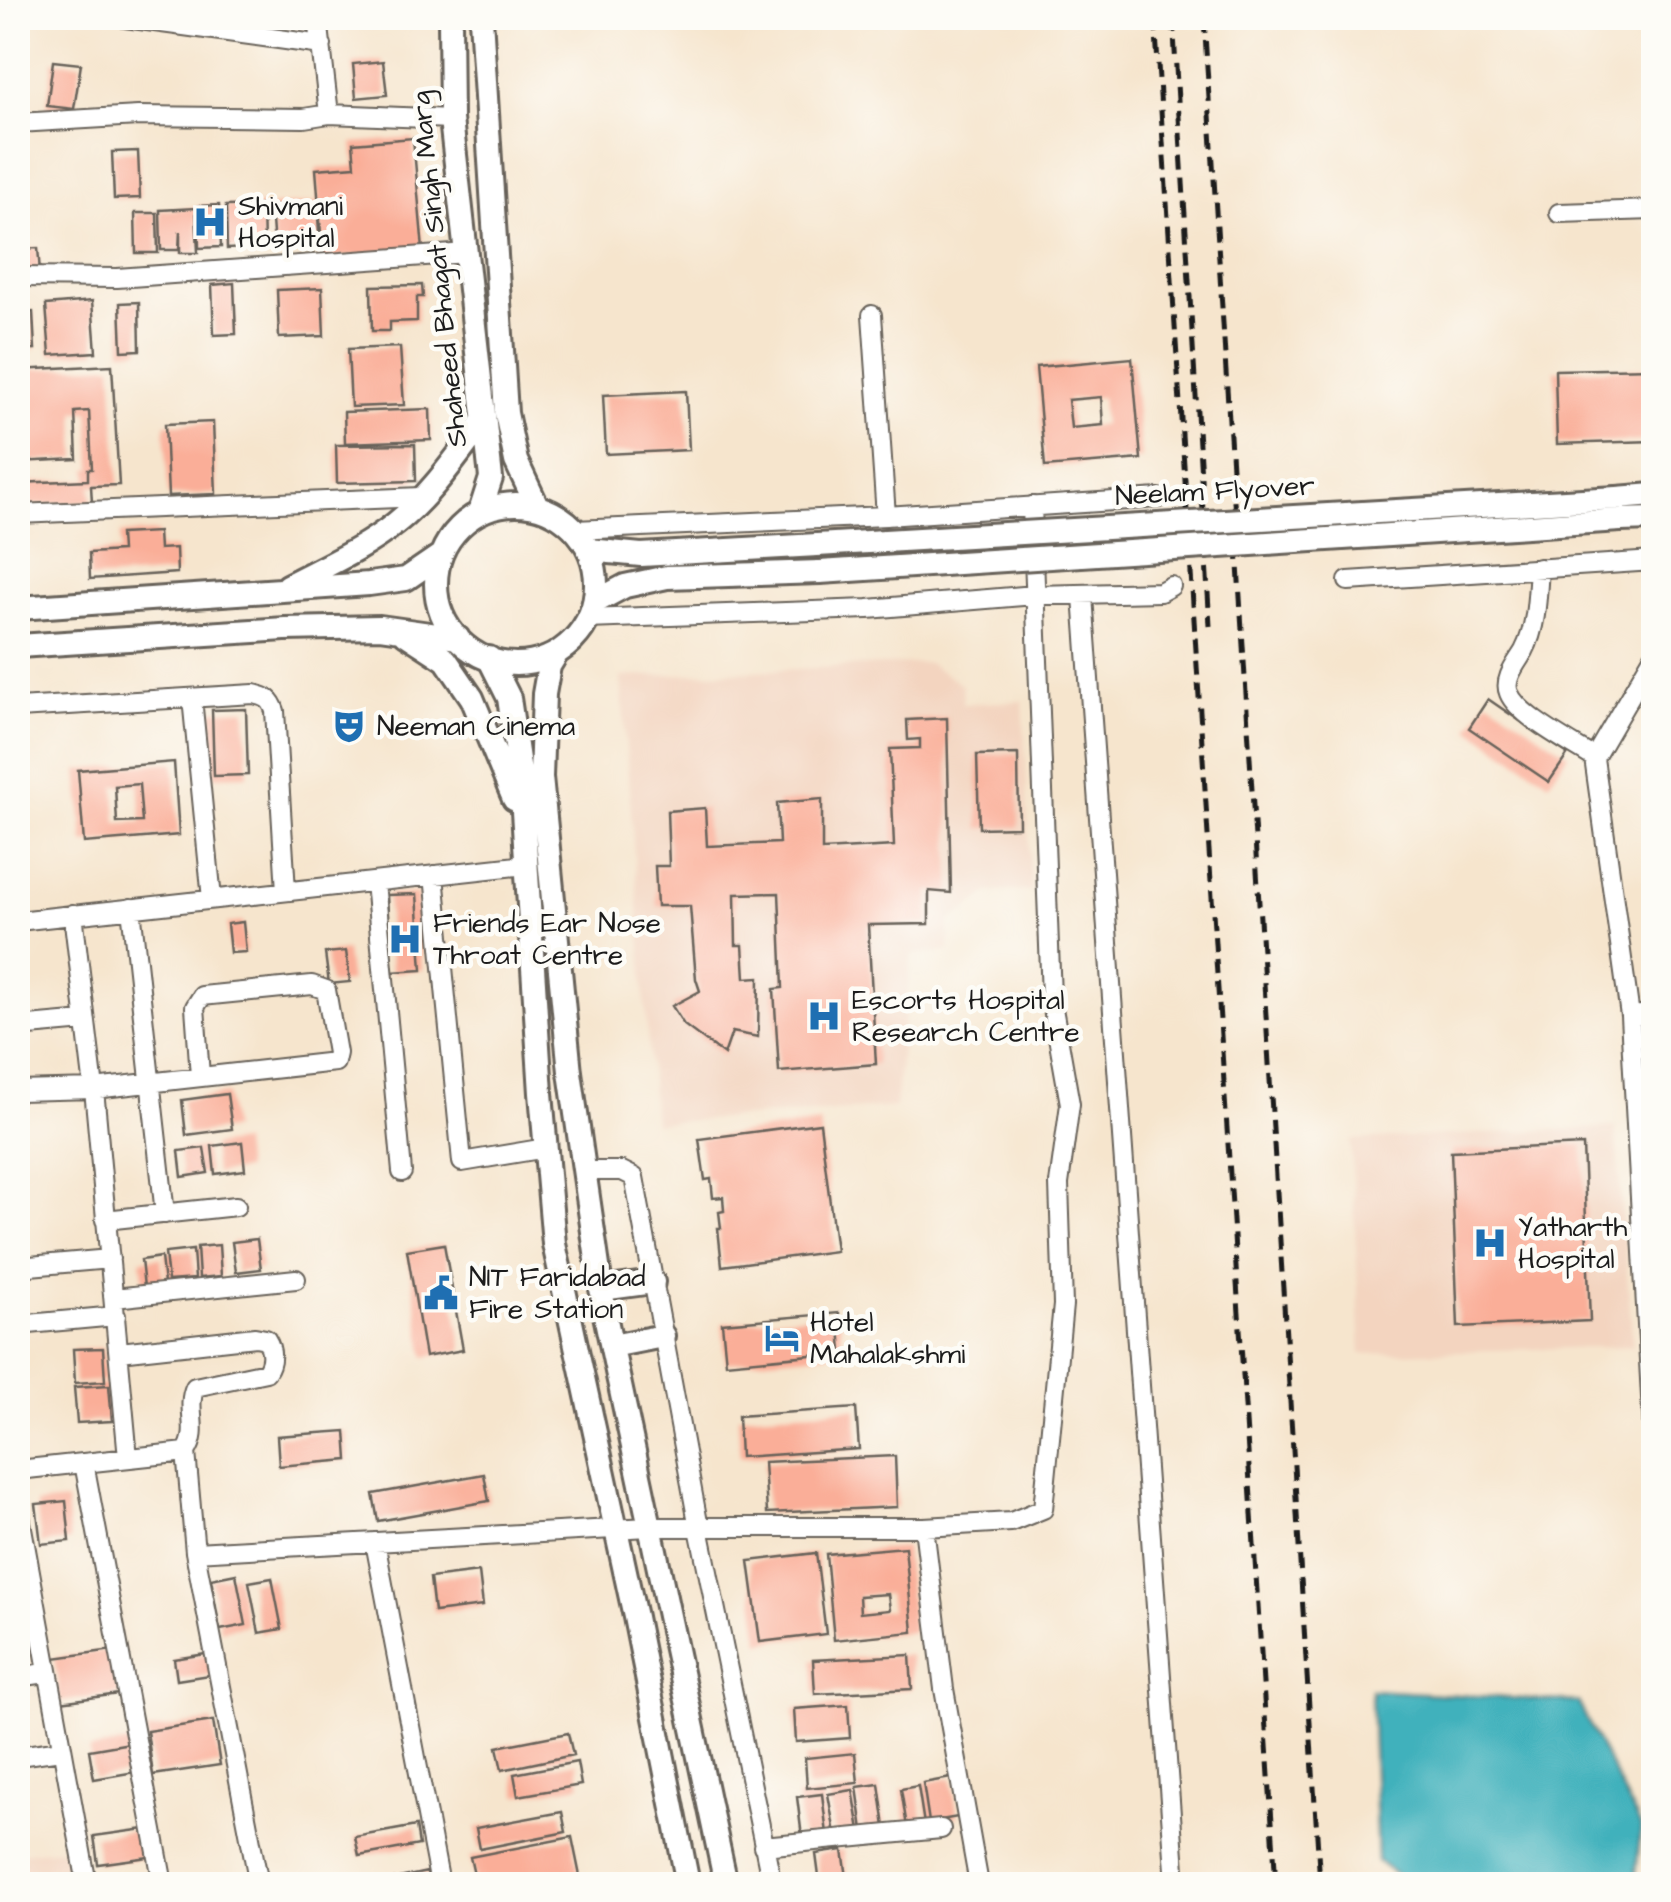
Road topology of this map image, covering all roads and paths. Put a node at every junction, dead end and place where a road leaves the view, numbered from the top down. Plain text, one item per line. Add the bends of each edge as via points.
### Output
1 (124, 18) edge
2 (318, 18) edge
3 (450, 18) edge
4 (481, 18) edge
5 (322, 45) junction
6 (329, 114) junction
7 (451, 118) junction
8 (18, 123) edge
9 (1654, 210) edge
10 (1559, 213) dead end
11 (468, 253) junction
12 (18, 276) edge
13 (872, 315) dead end
14 (484, 422) junction
15 (1654, 495) edge
16 (421, 497) junction
17 (1159, 498) dead end
18 (536, 506) junction
19 (1032, 506) junction
20 (1619, 509) junction
21 (480, 512) junction
22 (18, 514) edge
23 (886, 516) junction
24 (1654, 518) edge
25 (582, 540) junction
26 (441, 555) junction
27 (1654, 561) edge
28 (1539, 568) junction
29 (1348, 581) dead end
30 (1171, 586) dead end
31 (279, 590) junction
32 (1035, 596) junction
33 (1083, 596) junction
34 (18, 608) edge
35 (591, 611) junction
36 (396, 629) junction
37 (458, 638) junction
38 (18, 646) edge
39 (557, 654) junction
40 (1654, 656) edge
41 (489, 658) junction
42 (192, 698) junction
43 (18, 708) edge
44 (1594, 758) junction
45 (524, 826) junction
46 (526, 865) junction
47 (434, 875) junction
48 (374, 882) junction
49 (286, 891) junction
50 (212, 900) junction
51 (131, 908) junction
52 (73, 914) junction
53 (18, 920) edge
54 (1654, 1014) edge
55 (1630, 1016) junction
56 (85, 1021) junction
57 (18, 1027) edge
58 (200, 1076) junction
59 (150, 1082) junction
60 (94, 1089) junction
61 (18, 1091) edge
62 (546, 1148) junction
63 (402, 1172) dead end
64 (586, 1181) junction
65 (550, 1196) junction
66 (236, 1206) dead end
67 (165, 1214) junction
68 (106, 1220) junction
69 (110, 1259) junction
70 (18, 1267) edge
71 (296, 1278) dead end
72 (654, 1282) junction
73 (602, 1289) junction
74 (115, 1307) junction
75 (18, 1325) edge
76 (663, 1336) junction
77 (612, 1346) junction
78 (120, 1352) junction
79 (186, 1452) junction
80 (1654, 1452) edge
81 (128, 1458) junction
82 (84, 1463) junction
83 (18, 1470) edge
84 (18, 1506) edge
85 (649, 1527) junction
86 (924, 1527) junction
87 (698, 1528) junction
88 (616, 1529) junction
89 (375, 1542) junction
90 (195, 1552) junction
91 (26, 1604) edge
92 (46, 1673) junction
93 (18, 1678) edge
94 (62, 1750) junction
95 (18, 1756) edge
96 (941, 1830) dead end
97 (763, 1846) junction
98 (87, 1884) edge
99 (163, 1884) edge
100 (259, 1884) edge
101 (440, 1884) edge
102 (688, 1884) edge
103 (726, 1884) edge
104 (772, 1884) edge
105 (979, 1884) edge
106 (1176, 1884) edge

1 - 5 street
2 - 5 street
3 - 7 street, Shaheed Bhagat Singh Marg
4 - 18 street, Shaheed Bhagat Singh Marg via 506,414 516,461
5 - 6 street
6 - 7 street
6 - 8 street
7 - 11 street, Shaheed Bhagat Singh Marg
9 - 10 street
11 - 12 street via 118,278
11 - 14 street, Shaheed Bhagat Singh Marg
13 - 23 street
14 - 16 street
14 - 21 street, Shaheed Bhagat Singh Marg via 491,478
15 - 20 street
16 - 22 street
16 - 31 street via 396,523
17 - 19 street
18 - 21 street via 506,504
18 - 25 street via 562,518
19 - 23 street
19 - 32 street
20 - 24 street
20 - 25 street, Neelam Flyover, bridge via 642,555
20 - 35 street, Neelam Flyover, bridge via 820,572 667,577 625,586
21 - 26 street via 455,531
23 - 25 street
25 - 35 street via 594,560
26 - 31 street via 406,580
26 - 37 street via 436,588 442,615
27 - 28 street
28 - 29 street
28 - 44 street via 1533,628 1511,672 1509,695
30 - 33 street
31 - 34 street
32 - 33 street
32 - 35 street via 868,609
32 - 86 street via 1052,997 1070,1104 1059,1184 1064,1306 1044,1508 1011,1522
33 - 106 street
35 - 39 street via 582,631
36 - 37 street
36 - 38 street
36 - 45 street via 446,660 472,698
37 - 41 street
39 - 41 street via 524,664
39 - 64 street via 544,694 541,776
40 - 44 street
41 - 45 street via 509,698
42 - 43 street
42 - 49 street via 254,694 272,702
42 - 50 street
44 - 55 street
45 - 46 street
46 - 47 street
46 - 62 street
47 - 48 street
47 - 62 street via 462,1162
48 - 49 street
48 - 63 street
49 - 50 street
50 - 51 street
51 - 52 street
51 - 59 street
52 - 53 street
52 - 56 street
54 - 55 street
55 - 80 street
56 - 57 street
56 - 60 street
58 - 58 street via 335,1062 326,990 202,996 194,1006
58 - 59 street
59 - 60 street
59 - 67 street
60 - 61 street
60 - 68 street
62 - 65 street
64 - 65 street
64 - 72 street via 622,1171 634,1178
64 - 73 street
65 - 88 street via 554,1244
66 - 67 street
67 - 68 street
68 - 69 street
69 - 70 street
69 - 74 street
71 - 74 street
72 - 73 street
72 - 76 street
73 - 77 street
74 - 75 street
74 - 78 street
76 - 77 street
76 - 87 street
77 - 85 street
78 - 79 street via 266,1339 272,1360 266,1372 196,1386 194,1438
78 - 81 street
79 - 81 street
79 - 90 street
81 - 82 street
82 - 83 street
82 - 99 street
84 - 91 street
85 - 87 street
85 - 88 street
85 - 103 street
86 - 87 street
86 - 105 street
87 - 97 street
88 - 89 street
88 - 102 street
89 - 90 street
89 - 101 street
90 - 100 street
91 - 92 street
92 - 93 street
92 - 94 street
94 - 95 street
94 - 98 street
96 - 97 street
97 - 104 street

